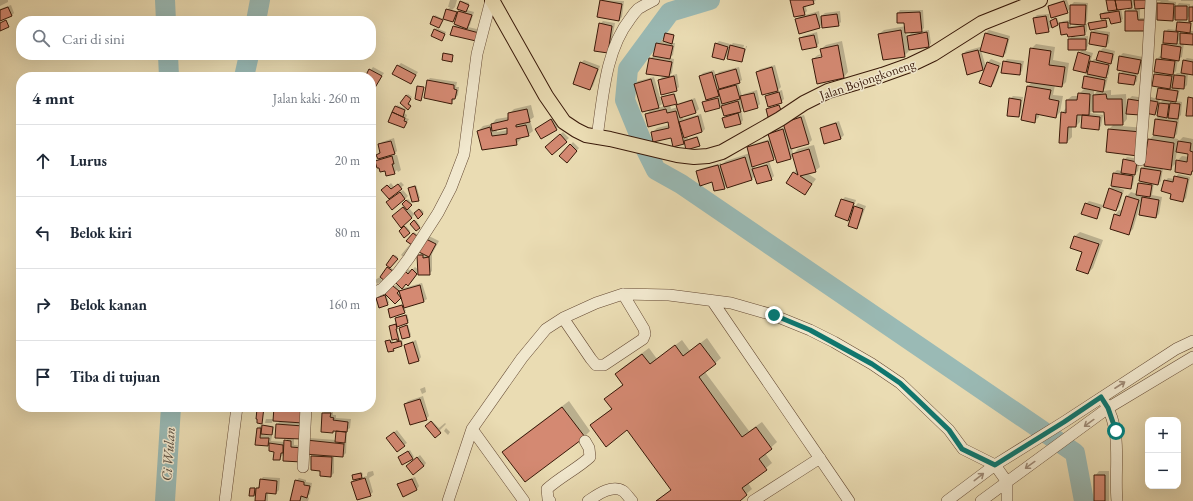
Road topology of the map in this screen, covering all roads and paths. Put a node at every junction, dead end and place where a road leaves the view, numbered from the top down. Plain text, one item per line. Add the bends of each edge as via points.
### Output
1 (491, 0) edge
2 (654, 0) edge
3 (1040, 0) edge
4 (1150, 0) edge
5 (604, 138) junction
6 (1140, 160) dead end
7 (376, 292) edge
8 (623, 294) junction
9 (713, 302) junction
10 (563, 318) junction
11 (1193, 341) edge
12 (1193, 357) edge
13 (1101, 397) junction
14 (1108, 408) junction
15 (236, 412) edge
16 (306, 412) edge
17 (472, 429) junction
18 (585, 441) dead end
19 (820, 458) junction
20 (995, 465) junction
21 (303, 467) dead end
22 (1007, 482) junction
23 (224, 501) edge
24 (448, 501) edge
25 (524, 501) edge
26 (550, 501) edge
27 (588, 501) edge
28 (632, 501) edge
29 (753, 501) edge
30 (849, 501) edge
31 (946, 501) edge
32 (981, 501) edge
33 (1007, 501) edge
34 (1117, 501) edge

1 - 5 main road, Jalan Bojongkoneng via 564,122 586,135
1 - 7 street via 478,54 464,154 451,188 438,213 401,269 382,289
2 - 5 street via 637,10 627,23 611,57 603,95
3 - 5 main road, Jalan Bojongkoneng via 982,23 933,54 910,65 828,91 722,152 694,157 677,155
4 - 6 street
8 - 9 street via 669,295
8 - 10 street
8 - 10 street via 645,334 643,339 604,365 596,365
9 - 19 street
9 - 20 street via 731,303 774,315 810,330 872,364 900,383 949,430 962,449
10 - 17 street via 546,330 522,358
13 -> 11 street via 1176,349
12 - 14 street
13 - 14 street
13 - 20 street
14 -> 22 street
14 - 34 street via 1116,431
15 - 23 street
16 - 21 street
17 - 24 street
17 - 25 street
18 - 26 street via 590,457 547,489
19 - 29 street
19 - 30 street
20 - 22 street
31 -> 20 street
22 - 32 street
22 - 33 street
27 - 28 street via 613,488 623,491

